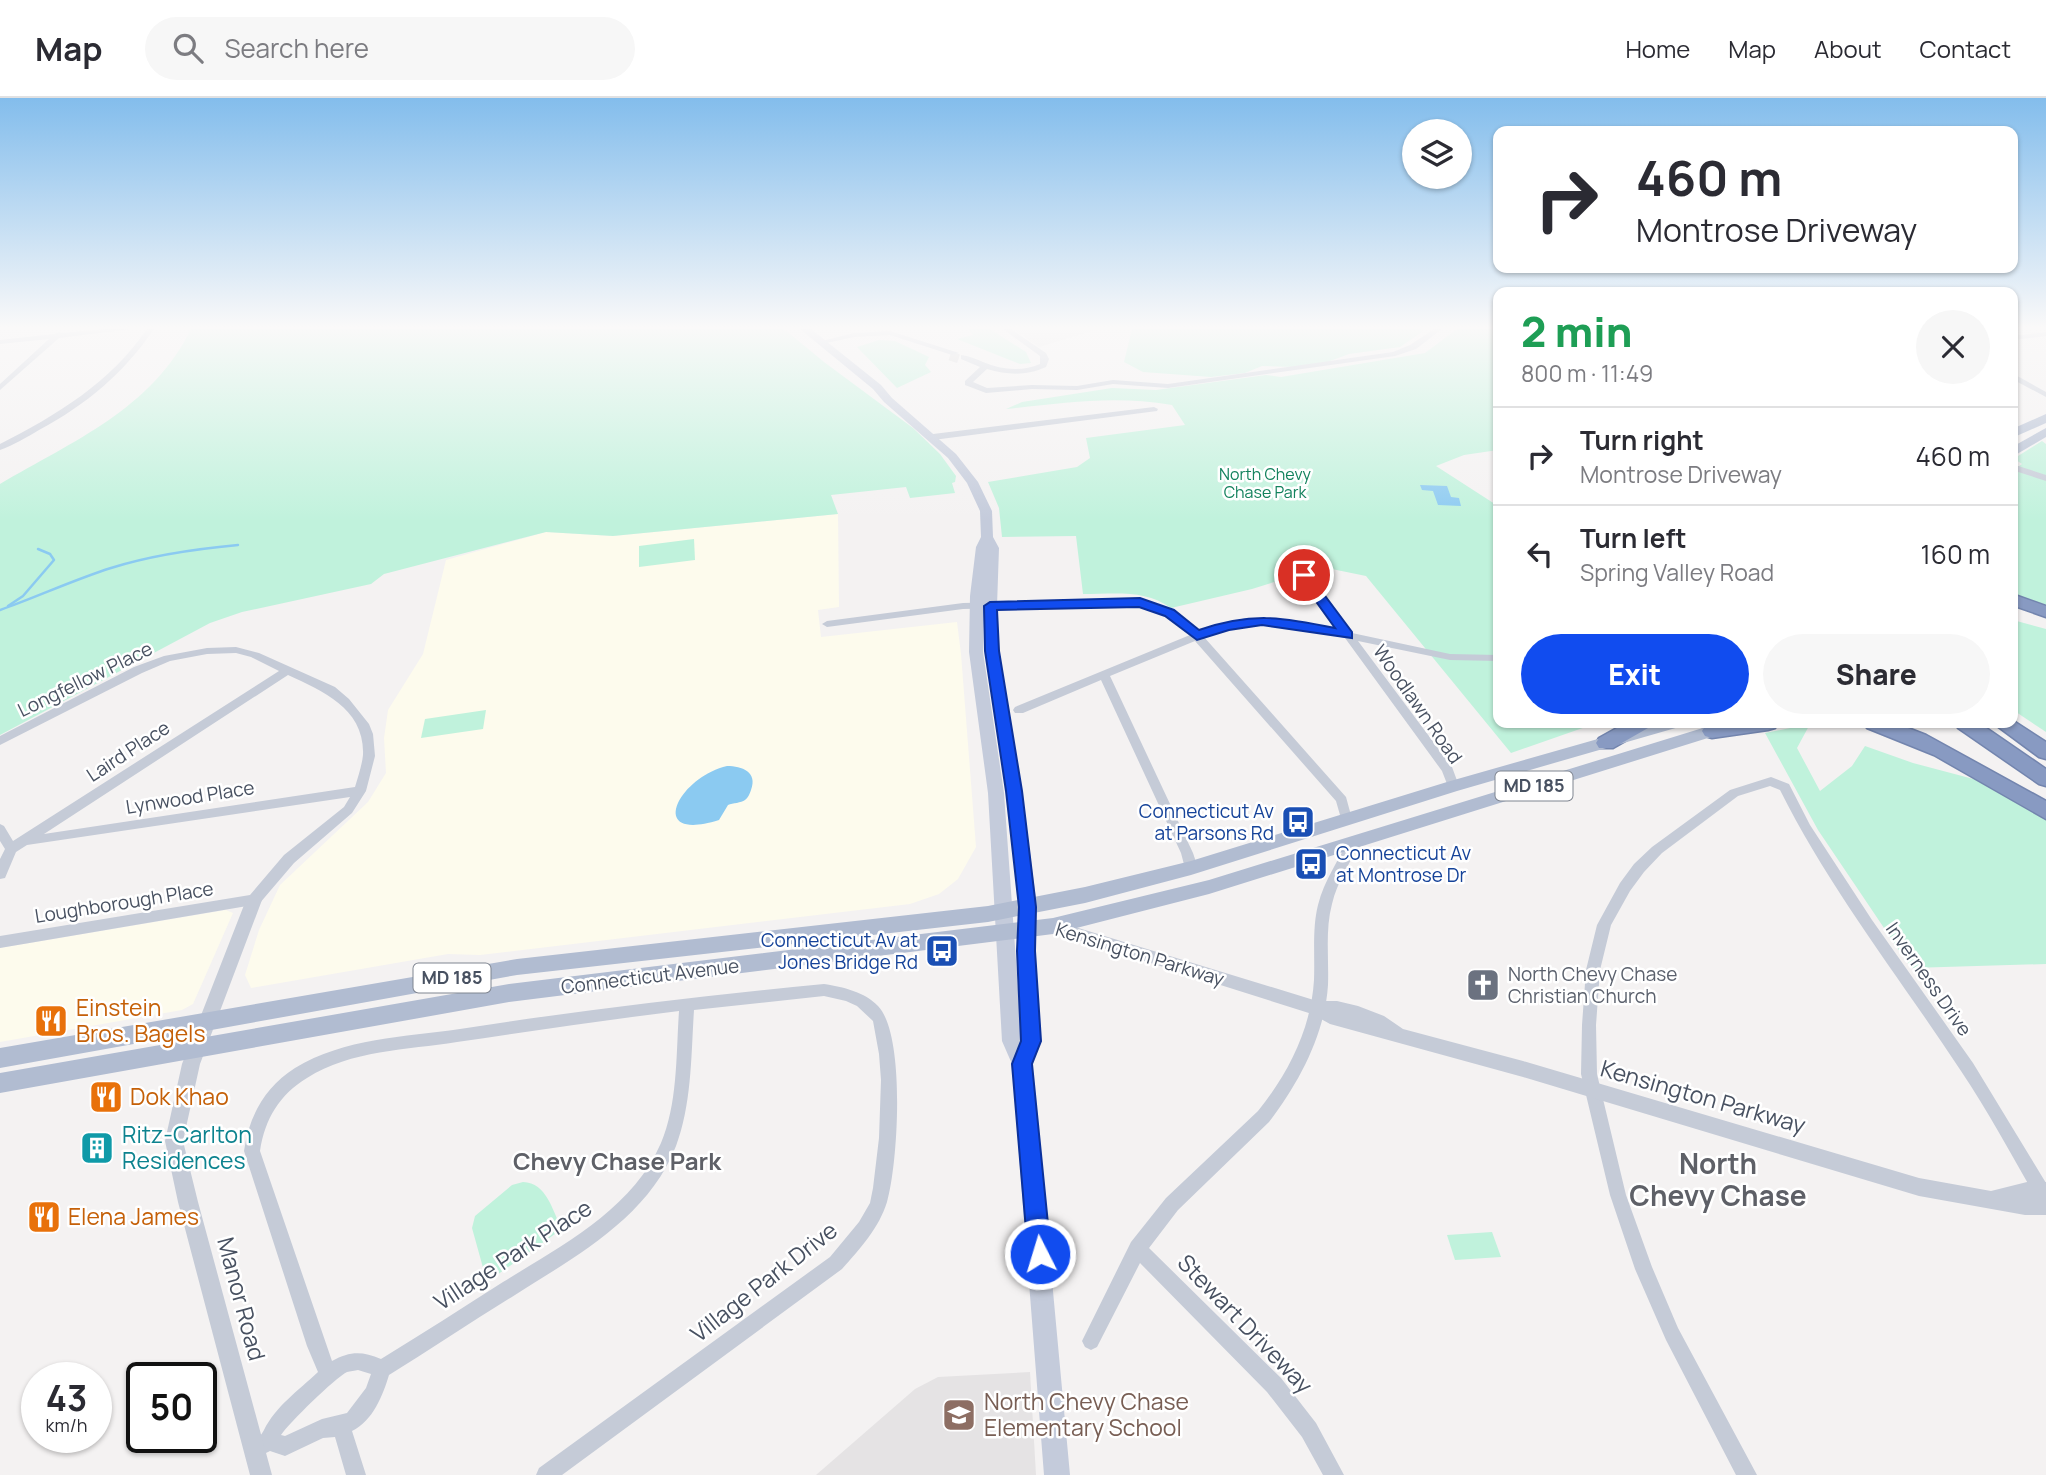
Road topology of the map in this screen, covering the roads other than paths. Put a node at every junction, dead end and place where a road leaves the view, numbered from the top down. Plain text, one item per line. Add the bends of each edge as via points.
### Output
1 (91, 393) edge
2 (874, 393) edge
3 (1154, 409) dead end
4 (2046, 418) edge
5 (2018, 431) edge
6 (2046, 432) edge
7 (933, 437) junction
8 (0, 447) edge
9 (2018, 449) edge
10 (2018, 469) edge
11 (2046, 478) edge
12 (1304, 575) dead end
13 (2018, 603) edge
14 (983, 606) junction
15 (2046, 612) edge
16 (2018, 617) edge
17 (827, 624) dead end
18 (2046, 624) edge
19 (1347, 635) junction
20 (1197, 636) junction
21 (1493, 658) edge
22 (288, 670) junction
23 (1104, 675) junction
24 (1019, 710) dead end
25 (2018, 724) edge
26 (1632, 728) edge
27 (1656, 728) edge
28 (1721, 728) edge
29 (1733, 728) edge
30 (1889, 728) edge
31 (1972, 728) edge
32 (2010, 728) edge
33 (1712, 731) junction
34 (367, 734) joint
35 (2046, 740) edge
36 (0, 741) edge
37 (1606, 743) junction
38 (2046, 752) edge
39 (2046, 779) edge
40 (1453, 786) junction
41 (360, 791) junction
42 (2046, 811) edge
43 (1346, 819) junction
44 (0, 829) edge
45 (26, 841) junction
46 (1355, 841) junction
47 (11, 849) junction
48 (1191, 868) junction
49 (0, 874) edge
50 (254, 900) junction
51 (1005, 911) junction
52 (1022, 922) junction
53 (1053, 926) junction
54 (0, 942) edge
55 (687, 1004) junction
56 (1317, 1009) junction
57 (205, 1021) junction
58 (197, 1047) junction
59 (0, 1058) edge
60 (0, 1083) edge
61 (1595, 1092) junction
62 (2045, 1196) edge
63 (1137, 1248) junction
64 (1091, 1340) dead end
65 (382, 1370) junction
66 (327, 1372) junction
67 (341, 1426) junction
68 (262, 1445) junction
69 (261, 1475) edge
70 (356, 1475) edge
71 (546, 1475) edge
72 (1057, 1475) edge
73 (1334, 1475) edge
74 (1747, 1475) edge

1 - 8 street
2 - 7 main road
3 - 7 street
4 - 5 main road
6 - 9 main road
7 - 14 main road via 972,482 986,512 987,537 993,548
10 - 11 street
12 - 19 street, Woodlawn Road
13 - 15 highway
14 - 17 street
14 - 20 street via 1140,603 1170,613
14 - 51 main road via 976,652 996,793
14 - 52 main road via 1014,791
16 - 18 highway
19 - 20 street via 1262,620
19 - 21 street via 1450,657
19 - 40 street, Woodlawn Road via 1448,770
20 - 23 street
20 - 43 street via 1342,800
22 - 34 street, Longfellow Place via 331,690
22 - 36 street, Longfellow Place via 236,650 168,658
22 - 45 street, Laird Place
23 - 24 street
23 - 48 street
25 - 35 highway
26 - 37 highway
27 - 37 main road, Connecticut Avenue / MD 185
28 - 33 main road, Connecticut Avenue / MD 185
29 - 33 highway
30 - 42 highway via 1937,749
31 - 39 highway
32 - 38 highway
33 - 46 main road, Connecticut Avenue / MD 185
34 - 41 street, Manor Road via 369,756
37 - 40 main road, Connecticut Avenue / MD 185
40 - 43 main road, Connecticut Avenue / MD 185
41 - 45 street, Lynwood Place
41 - 50 street, Manor Road via 348,810 289,859
43 - 48 main road, Connecticut Avenue / MD 185
44 - 47 street
45 - 47 street, Laird Place
46 - 53 main road, Connecticut Avenue / MD 185 via 1209,887
46 - 56 street via 1325,907
47 - 49 street
48 - 52 main road, Connecticut Avenue / MD 185
50 - 54 street, Loughborough Place
50 - 57 street, Manor Road
51 - 52 main road, Connecticut Avenue / MD 185
51 - 57 main road, Connecticut Avenue / MD 185 via 517,967
52 - 53 main road, Connecticut Avenue / MD 185
52 - 58 main road, Connecticut Avenue / MD 185 via 509,993
52 - 72 main road via 1012,1041 1022,1064
53 - 56 street, Kensington Parkway
55 - 65 street, Village Park Place via 673,1128 660,1162 635,1198 564,1253
55 - 66 street, Village Park Drive via 368,1050 316,1065 276,1093 257,1122 252,1151
55 - 71 street, Village Park Drive via 824,990 863,1002 879,1017 887,1037 888,1060 878,1203 859,1239 835,1263
56 - 61 street, Kensington Parkway via 1330,1017
56 - 63 street via 1306,1048 1273,1105 1174,1202
57 - 58 street, Manor Road
57 - 59 main road, Connecticut Avenue / MD 185
58 - 60 main road, Connecticut Avenue / MD 185
58 - 68 street, Manor Road via 176,1125 177,1159
61 - 62 street, Kensington Parkway via 1919,1187 1990,1199
61 - 62 street, Inverness Drive via 1589,1074 1593,970 1604,925 1625,887 1657,850 1734,793 1764,781 1779,783 1867,924 1968,1069
61 - 74 street via 1618,1195 1644,1269 1672,1334
63 - 64 street
63 - 73 street, Stewart Driveway via 1274,1385
65 - 66 street via 358,1361
65 - 67 street via 366,1406
66 - 68 street via 283,1415
67 - 68 street via 322,1429 285,1446
67 - 70 street
68 - 69 street, Manor Road

